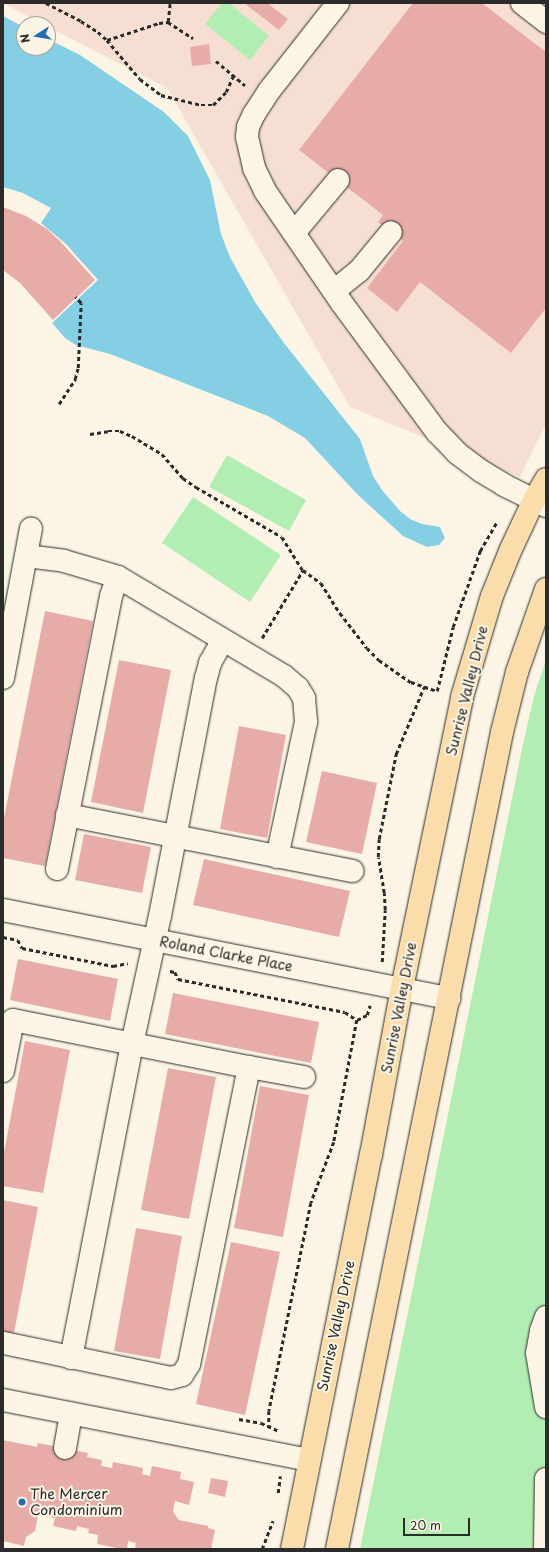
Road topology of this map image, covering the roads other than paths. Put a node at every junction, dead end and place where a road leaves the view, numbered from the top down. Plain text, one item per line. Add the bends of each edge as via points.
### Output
1 (338, 3) edge
2 (522, 3) edge
3 (546, 22) edge
4 (338, 180) dead end
5 (390, 232) dead end
6 (294, 233) junction
7 (334, 292) junction
8 (546, 479) edge
9 (540, 503) edge
10 (31, 529) dead end
11 (26, 556) junction
12 (118, 577) junction
13 (546, 589) edge
14 (224, 640) junction
15 (3, 678) edge
16 (67, 815) junction
17 (175, 836) junction
18 (277, 856) junction
19 (57, 868) dead end
20 (353, 871) dead end
21 (3, 910) edge
22 (155, 940) junction
23 (402, 988) junction
24 (449, 998) junction
25 (132, 1044) junction
26 (249, 1067) junction
27 (3, 1070) edge
28 (304, 1077) dead end
29 (546, 1317) edge
30 (3, 1344) edge
31 (70, 1358) junction
32 (3, 1400) edge
33 (546, 1407) edge
34 (71, 1414) junction
35 (65, 1448) dead end
36 (309, 1460) junction
37 (546, 1479) edge
38 (292, 1549) edge
39 (337, 1549) edge
40 (545, 1549) edge

1 - 6 street via 269,91 254,114 246,137 256,173 265,191
2 - 3 street
4 - 6 street
5 - 7 street via 362,267
6 - 7 street
7 - 9 street via 424,417 447,444 481,471
8 - 9 main road, Sunrise Valley Drive
9 - 23 main road, Sunrise Valley Drive via 492,596 462,698
10 - 11 street
11 - 12 street via 76,563
11 - 15 street
12 - 14 street
12 - 16 street via 111,596
13 - 24 main road via 509,702
14 - 17 street via 210,663 206,678
14 - 18 street via 284,676 298,688 304,698 306,722
16 - 17 street
16 - 19 street
17 - 18 street
17 - 22 street
18 - 20 street
21 - 22 street, Roland Clarke Place
22 - 23 street, Roland Clarke Place
22 - 25 street
23 - 24 street, Roland Clarke Place
23 - 36 main road, Sunrise Valley Drive
24 - 39 main road
25 - 26 street
25 - 27 street via 13,1020
25 - 31 street
26 - 28 street
26 - 31 street via 189,1364 182,1375 171,1378
29 - 33 street via 537,1353
30 - 31 street
32 - 34 street
34 - 35 street
34 - 36 street
36 - 38 main road, Sunrise Valley Drive
37 - 40 street

